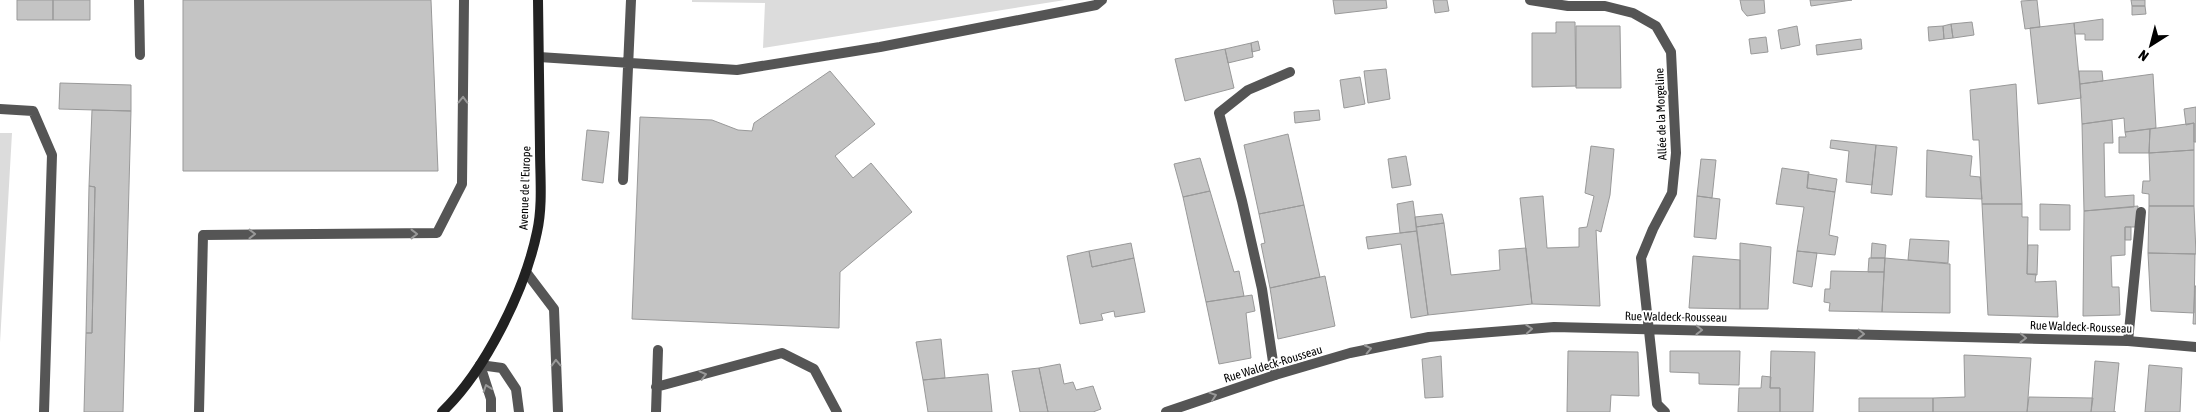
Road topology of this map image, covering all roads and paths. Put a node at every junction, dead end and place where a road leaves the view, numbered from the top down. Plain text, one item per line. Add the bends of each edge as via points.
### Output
1 (139, 0) edge
2 (464, 0) edge
3 (538, 0) edge
4 (631, 0) edge
5 (1102, 0) edge
6 (1530, 0) edge
7 (140, 54) dead end
8 (539, 57) junction
9 (628, 62) junction
10 (1290, 72) dead end
11 (0, 109) edge
12 (623, 180) dead end
13 (2141, 212) dead end
14 (526, 272) junction
15 (1650, 329) junction
16 (2128, 340) junction
17 (2196, 347) edge
18 (658, 350) dead end
19 (480, 364) junction
20 (1274, 375) junction
21 (656, 387) junction
22 (44, 412) edge
23 (198, 412) edge
24 (442, 412) edge
25 (490, 412) edge
26 (519, 412) edge
27 (558, 412) edge
28 (656, 412) edge
29 (837, 412) edge
30 (1166, 412) edge
31 (1665, 412) edge

1 - 7 street
23 -> 2 street via 203,234 437,234 462,184
3 - 8 main road, Avenue de l'Europe
4 - 9 street
5 - 9 street via 1096,5 880,47 737,70
6 - 15 street, Allée de la Morgeline via 1568,6 1604,6 1633,13 1656,26 1671,52 1676,153 1672,193 1641,258
8 - 9 street
8 - 14 main road, Avenue de l'Europe via 538,230
9 - 12 street
10 - 20 street via 1248,90 1219,112 1262,289
11 - 22 street via 32,111 52,155
13 - 16 street
14 - 19 main road, Avenue de l'Europe via 504,322
27 -> 14 street via 554,310
15 -> 16 street, Rue Waldeck-Rousseau
20 -> 15 street, Rue Waldeck-Rousseau via 1350,353 1428,337 1554,327
15 - 31 street, Allée de la Morgeline via 1657,404
16 - 17 street, Rue Waldeck-Rousseau
18 - 21 street
19 - 24 main road, Avenue de l'Europe
25 -> 19 street via 491,399
19 - 26 street via 502,368 516,389
30 -> 20 street, Rue Waldeck-Rousseau
21 - 28 street
21 -> 29 street via 782,353 814,369

